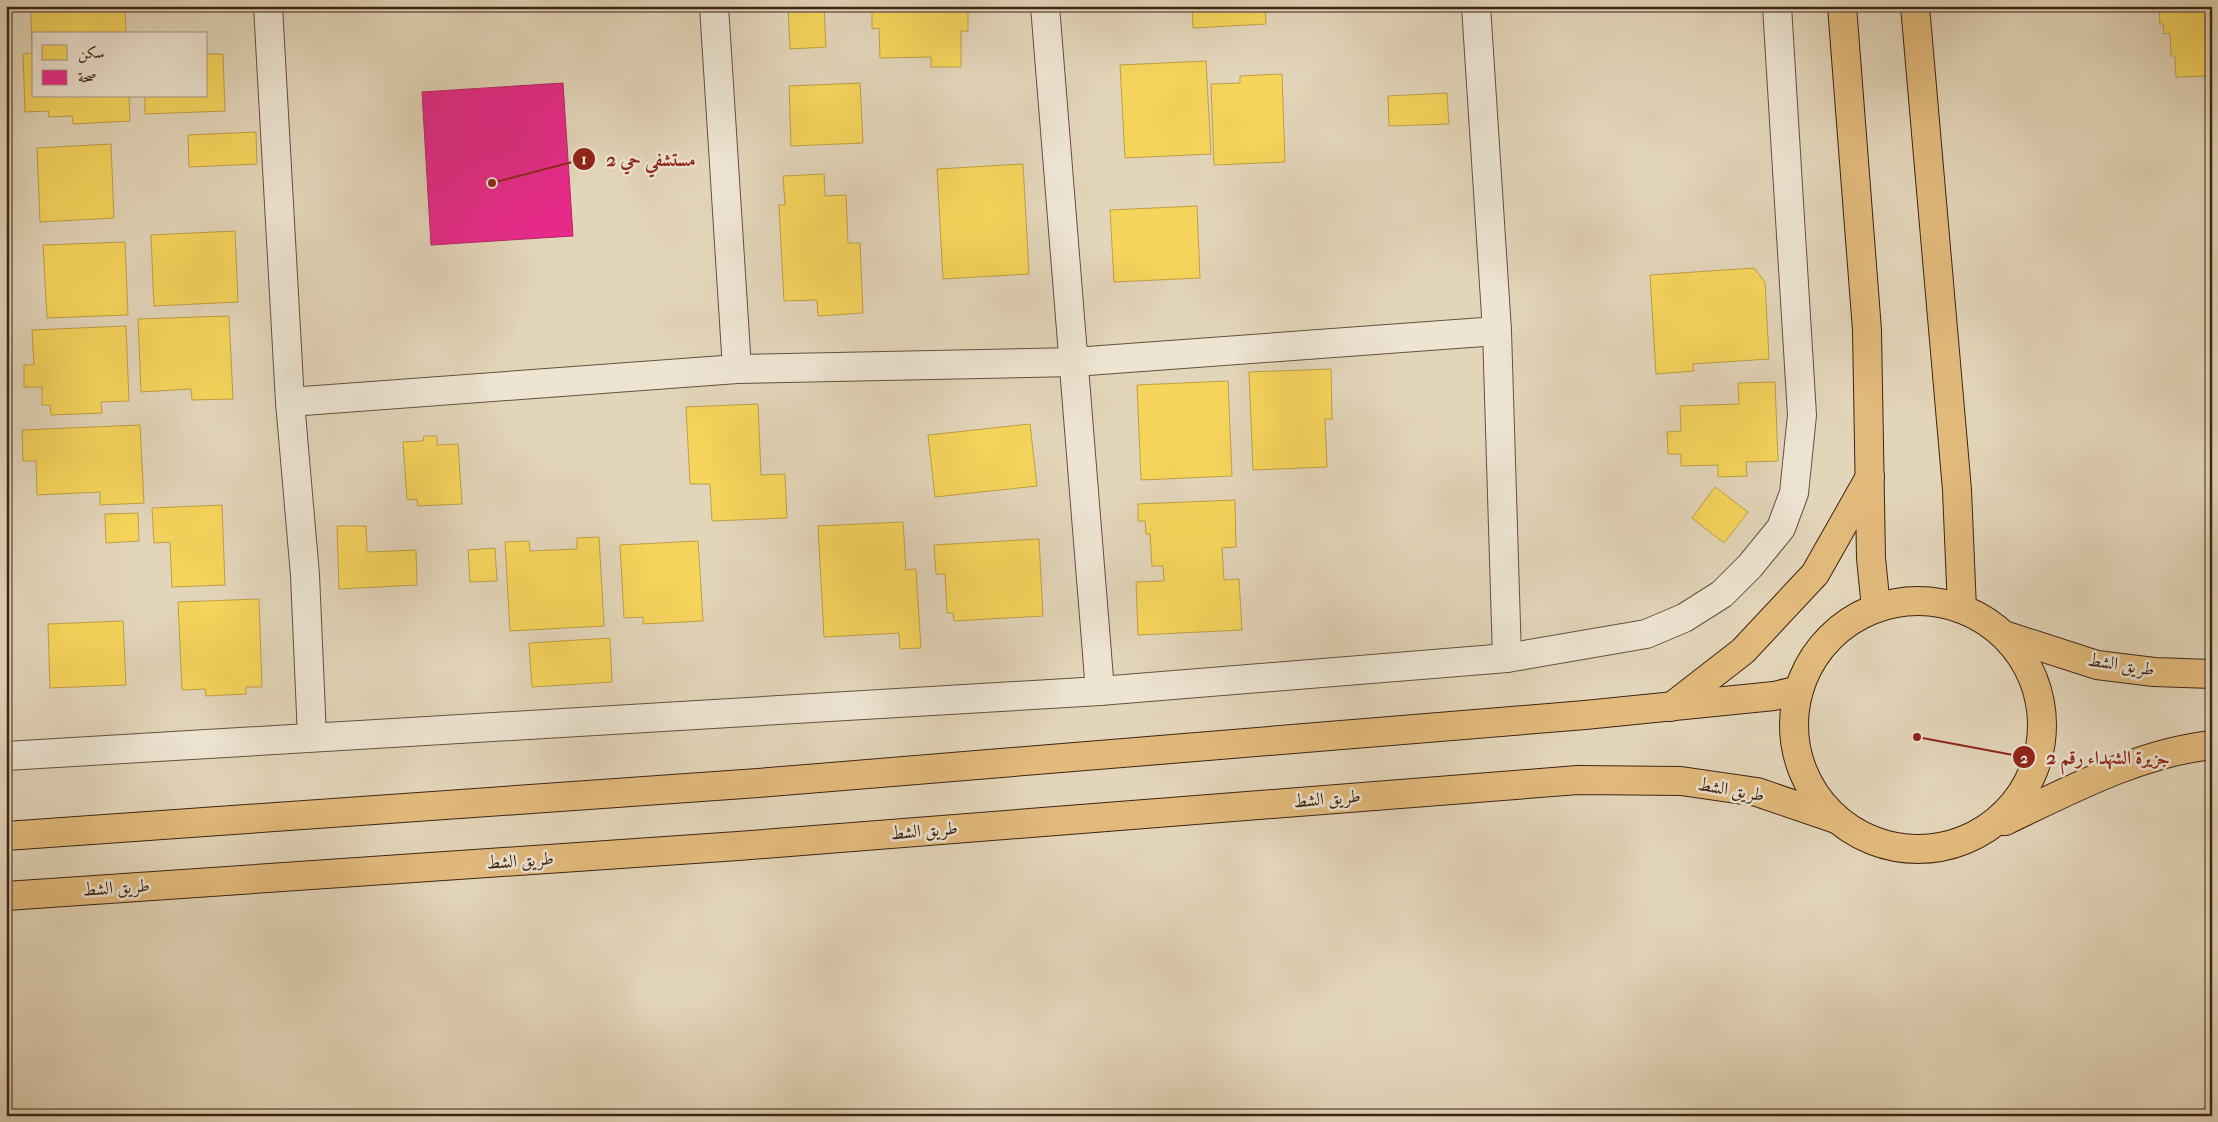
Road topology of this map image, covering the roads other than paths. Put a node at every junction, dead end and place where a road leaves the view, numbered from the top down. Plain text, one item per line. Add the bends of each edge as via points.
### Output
1 (268, 6) edge
2 (714, 6) edge
3 (1045, 6) edge
4 (1476, 6) edge
5 (1777, 6) edge
6 (1842, 6) edge
7 (1916, 6) edge
8 (1497, 331) junction
9 (1074, 362) junction
10 (737, 369) junction
11 (290, 402) junction
12 (1871, 476) junction
13 (1876, 608) junction
14 (1962, 609) junction
15 (2004, 634) junction
16 (1508, 658) junction
17 (2212, 674) edge
18 (1799, 690) junction
19 (1100, 691) junction
20 (1671, 707) junction
21 (312, 737) junction
22 (2212, 745) edge
23 (6, 756) edge
24 (1836, 819) junction
25 (1987, 829) junction
26 (6, 836) edge
27 (6, 896) edge

1 - 11 street
2 - 10 street
3 - 9 street
4 - 8 street
5 - 16 street via 1802,415 1794,494 1781,528 1722,594 1684,618 1646,634
6 - 12 main road via 1867,330
7 - 14 main road via 1957,490
8 - 9 street
8 - 16 street
9 - 10 street
9 - 19 street
10 - 11 street
11 - 21 street via 305,575
12 - 13 main road via 1871,558
12 - 20 main road via 1815,574 1743,651
13 - 14 main road via 1919,601
13 - 18 main road via 1850,621 1828,640 1810,663
14 - 15 main road via 1984,619
15 - 17 main road, طريق الشط via 2097,664 2154,672
15 - 25 main road via 2031,670 2043,713 2039,758 2020,798
16 - 19 street
18 - 20 main road via 1774,696
18 - 24 main road via 1794,724 1798,759 1813,792
19 - 21 street
20 - 26 main road via 768,782
21 - 23 street
22 - 25 main road via 2141,761 2073,788
24 - 25 main road via 1871,840 1910,849 1951,846
24 - 27 main road, طريق الشط via 1748,791 1681,781 1578,780 738,846

